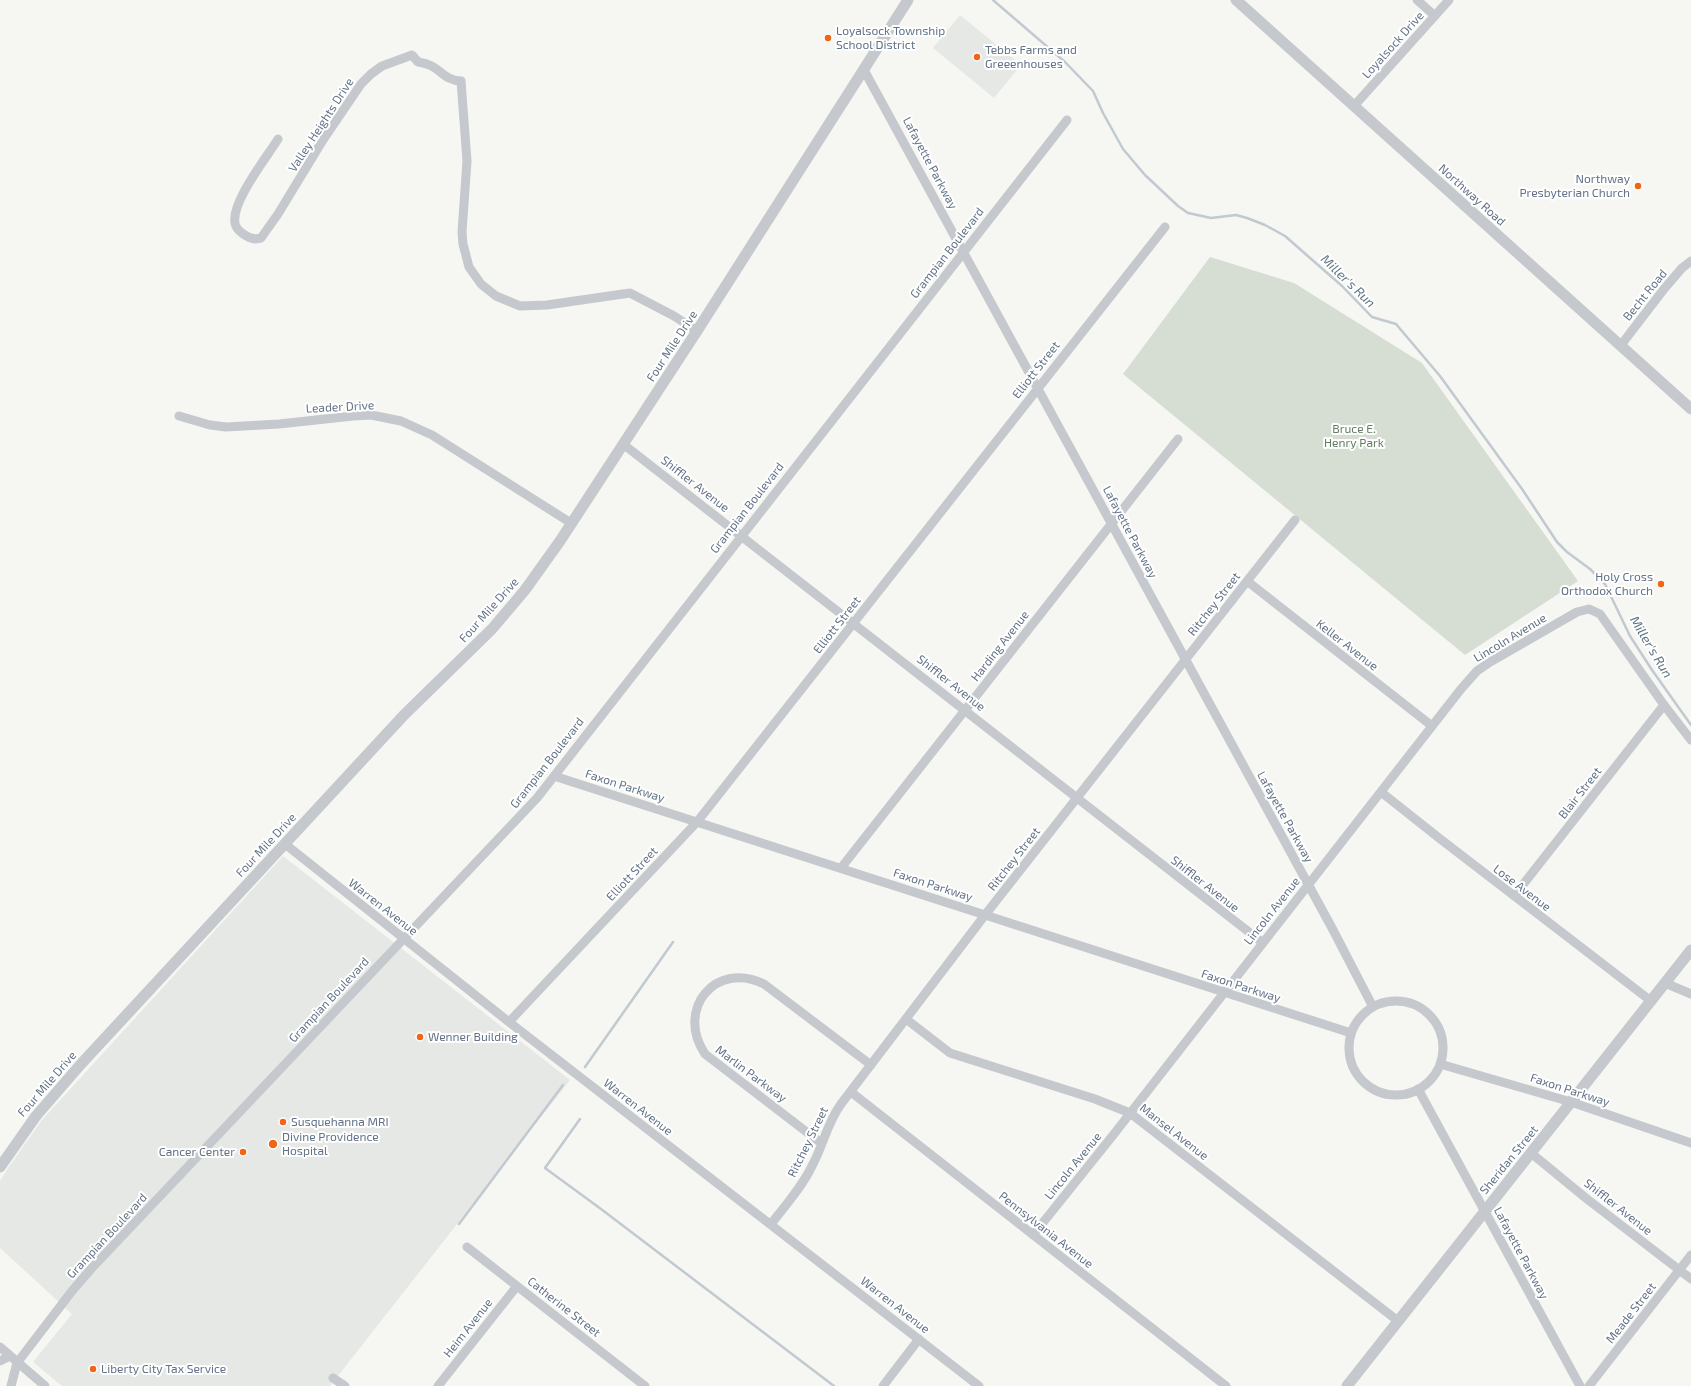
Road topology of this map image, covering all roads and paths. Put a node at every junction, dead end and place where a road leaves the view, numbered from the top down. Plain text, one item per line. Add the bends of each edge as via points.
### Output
1 (908, 0) edge
2 (1236, 0) edge
3 (1417, 0) edge
4 (1449, 0) edge
5 (1435, 16) junction
6 (864, 70) junction
7 (1354, 106) junction
8 (1067, 120) dead end
9 (278, 139) dead end
10 (1165, 226) dead end
11 (964, 251) junction
12 (1691, 261) edge
13 (697, 331) junction
14 (1621, 345) junction
15 (1038, 387) junction
16 (1691, 409) edge
17 (178, 416) dead end
18 (1178, 439) dead end
19 (623, 444) junction
20 (1295, 520) dead end
21 (571, 523) junction
22 (1111, 524) junction
23 (742, 536) junction
24 (1247, 581) junction
25 (853, 622) junction
26 (1186, 660) junction
27 (1664, 705) junction
28 (965, 710) junction
29 (1432, 726) junction
30 (1691, 740) edge
31 (554, 776) junction
32 (1381, 792) junction
33 (1078, 798) junction
34 (697, 822) junction
35 (285, 844) junction
36 (842, 868) junction
37 (1308, 884) junction
38 (1514, 896) junction
39 (985, 915) junction
40 (404, 938) junction
41 (1263, 943) junction
42 (1691, 950) edge
43 (1665, 982) junction
44 (1224, 993) junction
45 (1691, 994) edge
46 (1651, 1001) junction
47 (1373, 1007) junction
48 (906, 1019) junction
49 (509, 1022) junction
50 (1351, 1033) junction
51 (1440, 1064) junction
52 (871, 1065) junction
53 (1418, 1089) junction
54 (851, 1092) junction
55 (1571, 1102) junction
56 (1130, 1113) junction
57 (1691, 1142) edge
58 (821, 1143) junction
59 (1531, 1153) junction
60 (0, 1167) edge
61 (1485, 1210) junction
62 (771, 1224) junction
63 (1033, 1235) junction
64 (467, 1247) dead end
65 (1691, 1255) edge
66 (1679, 1270) junction
67 (1691, 1279) edge
68 (517, 1286) junction
69 (1398, 1321) junction
70 (919, 1339) junction
71 (0, 1347) edge
72 (10, 1356) junction
73 (0, 1361) edge
74 (17, 1363) junction
75 (333, 1378) dead end
76 (11, 1386) edge
77 (45, 1386) edge
78 (345, 1386) edge
79 (438, 1386) edge
80 (645, 1386) edge
81 (883, 1386) edge
82 (979, 1386) edge
83 (1226, 1386) edge
84 (1348, 1386) edge
85 (1580, 1386) edge
86 (1589, 1386) edge

1 - 6 street, Four Mile Drive
2 - 7 street, Northway Road
3 - 5 street
4 - 5 street, Loyalsock Drive
5 - 7 street, Loyalsock Drive
6 - 11 street, Lafayette Parkway
6 - 13 street, Four Mile Drive
7 - 14 street, Northway Road
8 - 11 street, Grampian Boulevard
9 - 13 street, Valley Heights Drive via 242,196 235,213 236,226 255,240 261,238 278,214 361,84 382,66 412,55 418,62 435,67 450,80 461,82 467,161 463,244 469,267 481,284 496,296 520,306 547,305 630,293
10 - 15 street, Elliott Street
11 - 15 street, Lafayette Parkway
11 - 23 street, Grampian Boulevard
12 - 14 street, Becht Road via 1664,289
13 - 19 street, Four Mile Drive
14 - 16 street, Northway Road
15 - 22 street, Lafayette Parkway
15 - 25 street, Elliott Street
17 - 21 street, Leader Drive via 210,425 226,426 359,416 401,421 432,435
18 - 22 street, Harding Avenue
19 - 21 street, Four Mile Drive
19 - 23 street, Shiffler Avenue
20 - 24 street, Ritchey Street
21 - 35 street, Four Mile Drive via 505,615 404,715
22 - 26 street, Lafayette Parkway
22 - 28 street, Harding Avenue
23 - 25 street, Shiffler Avenue
23 - 31 street, Grampian Boulevard
24 - 26 street, Ritchey Street
24 - 29 street, Keller Avenue
25 - 28 street, Shiffler Avenue
25 - 34 street, Elliott Street
26 - 33 street, Ritchey Street
26 - 37 street, Lafayette Parkway
27 - 29 street, Lincoln Avenue via 1608,623 1596,611 1589,609 1577,612 1477,671
27 - 30 street
27 - 38 street, Blair Street
28 - 33 street, Shiffler Avenue
28 - 36 street, Harding Avenue
29 - 32 street, Lincoln Avenue
31 - 34 street, Faxon Parkway
31 - 40 street, Grampian Boulevard via 523,814
32 - 37 street, Lincoln Avenue
32 - 38 street, Lose Avenue
33 - 39 street, Ritchey Street
33 - 41 street, Shiffler Avenue
34 - 36 street, Faxon Parkway
34 - 49 street, Elliott Street
35 - 40 street, Warren Avenue
35 - 60 street, Four Mile Drive via 64,1084 36,1116
36 - 39 street, Faxon Parkway
37 - 41 street, Lincoln Avenue
37 - 47 street, Lafayette Parkway
38 - 46 street, Lose Avenue
39 - 44 street, Faxon Parkway
39 - 48 street, Ritchey Street
40 - 49 street, Warren Avenue
40 - 74 street, Grampian Boulevard via 91,1269
41 - 44 street, Lincoln Avenue
42 - 43 street, Sheridan Street
43 - 45 street
43 - 46 street, Sheridan Street
44 - 50 street, Faxon Parkway
44 - 56 street, Lincoln Avenue
46 - 55 street, Sheridan Street
47 - 50 street via 1357,1020
47 - 51 street via 1398,1001 1410,1003 1426,1012 1438,1027 1443,1045
48 - 52 street, Ritchey Street
48 - 56 street, Mansel Avenue via 950,1053 1095,1099
49 - 62 street, Warren Avenue
50 - 53 street via 1351,1062 1363,1081 1372,1088 1389,1094
51 - 53 street via 1434,1076
51 - 55 street, Faxon Parkway
52 - 54 street, Ritchey Street
52 - 58 street, Marlin Parkway via 758,981 741,978 725,980 712,987 701,998 696,1008 694,1027 698,1045 705,1054
53 - 61 street, Lafayette Parkway
54 - 58 street, Ritchey Street via 836,1111
54 - 63 street, Pennsylvania Avenue
55 - 57 street, Faxon Parkway
55 - 59 street, Sheridan Street
56 - 63 street, Lincoln Avenue
56 - 69 street, Mansel Avenue
58 - 62 street, Ritchey Street via 813,1166 805,1179
59 - 61 street, Sheridan Street
59 - 66 street, Shiffler Avenue
61 - 69 street, Sheridan Street
61 - 85 street, Lafayette Parkway
62 - 70 street, Warren Avenue
63 - 83 street, Pennsylvania Avenue
64 - 68 street, Catherine Street
65 - 66 street, Meade Street
66 - 67 street, Shiffler Avenue
66 - 86 street, Meade Street
68 - 79 street, Heim Avenue
68 - 80 street, Catherine Street
69 - 84 street, Sheridan Street
70 - 81 street
70 - 82 street, Warren Avenue
71 - 72 street
72 - 73 street
72 - 74 street
74 - 76 street, Grampian Boulevard
74 - 77 street
75 - 78 street

